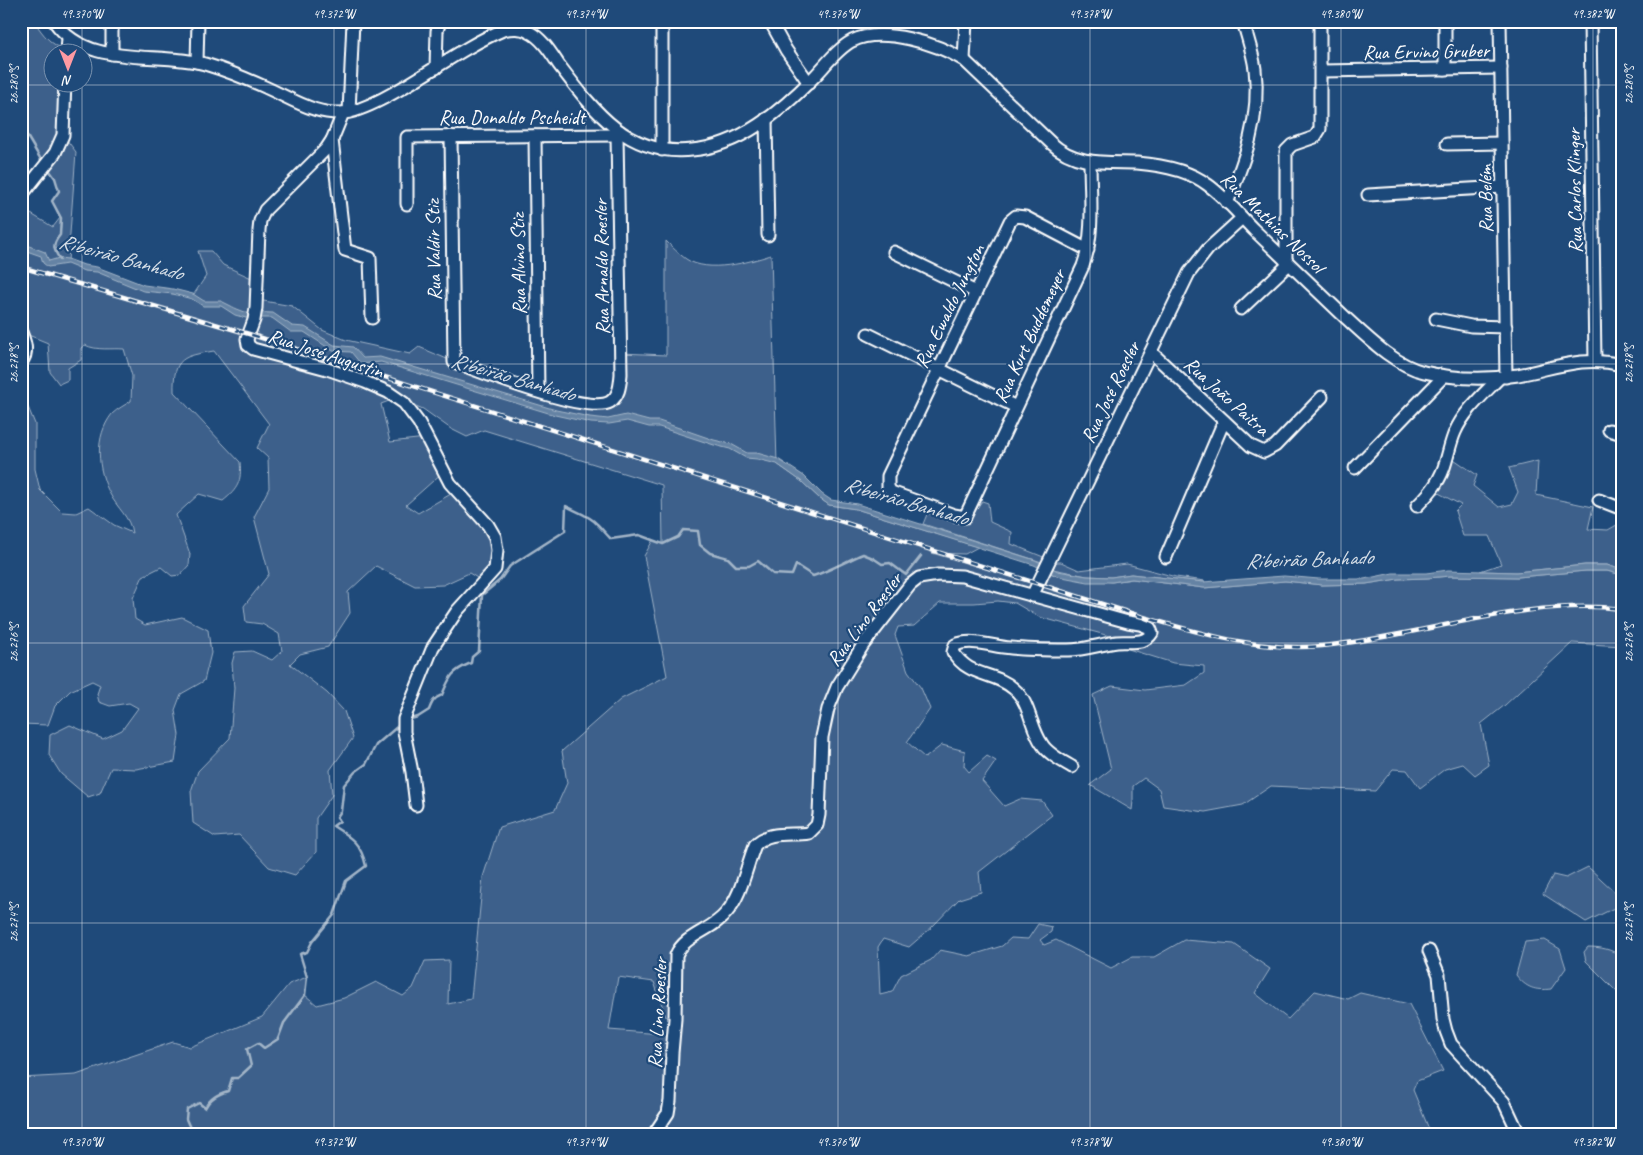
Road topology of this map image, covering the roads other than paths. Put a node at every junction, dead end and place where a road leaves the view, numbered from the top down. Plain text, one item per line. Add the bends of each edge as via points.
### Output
1 (54, 21) edge
2 (112, 21) edge
3 (198, 21) edge
4 (353, 21) edge
5 (440, 21) edge
6 (662, 21) edge
7 (770, 21) edge
8 (966, 21) edge
9 (1242, 21) edge
10 (1320, 21) edge
11 (1445, 21) edge
12 (1500, 21) edge
13 (1590, 21) edge
14 (520, 25) edge
15 (68, 38) junction
16 (68, 42) edge
17 (112, 54) junction
18 (964, 60) junction
19 (197, 62) junction
20 (436, 68) junction
21 (1501, 68) junction
22 (1445, 69) junction
23 (1321, 71) junction
24 (809, 82) junction
25 (65, 92) edge
26 (346, 112) junction
27 (766, 119) junction
28 (618, 133) junction
29 (450, 136) junction
30 (535, 136) junction
31 (332, 140) junction
32 (1502, 143) junction
33 (1447, 144) dead end
34 (662, 150) junction
35 (1090, 162) junction
36 (1503, 187) junction
37 (1368, 195) dead end
38 (21, 196) edge
39 (1227, 203) junction
40 (407, 204) dead end
41 (1242, 218) junction
42 (768, 235) dead end
43 (1088, 250) junction
44 (894, 252) dead end
45 (1287, 263) junction
46 (976, 292) junction
47 (1241, 309) dead end
48 (372, 318) dead end
49 (1436, 319) dead end
50 (1506, 327) junction
51 (21, 332) edge
52 (868, 334) dead end
53 (1151, 352) junction
54 (1595, 361) junction
55 (21, 362) edge
56 (1622, 365) edge
57 (939, 369) junction
58 (1444, 376) junction
59 (1503, 377) junction
60 (538, 392) junction
61 (1322, 397) dead end
62 (1016, 407) junction
63 (1224, 421) junction
64 (1610, 430) dead end
65 (1622, 434) edge
66 (1355, 468) dead end
67 (1599, 500) dead end
68 (1418, 506) dead end
69 (1622, 509) edge
70 (965, 517) joint
71 (1166, 557) dead end
72 (1032, 596) junction
73 (1072, 767) dead end
74 (416, 805) dead end
75 (1429, 951) dead end
76 (654, 1134) edge
77 (1519, 1134) edge

1 - 15 street, Rua Mathias Nossol
2 - 17 street
3 - 19 street
4 - 26 street
5 - 20 street
6 - 34 street
7 - 24 street
8 - 18 street
9 - 39 street via 1254,58 1256,101 1249,144
10 - 23 street
11 - 22 street
12 - 21 street, Rua Belém
13 - 54 street, Rua Carlos Klinger
14 - 20 street, Rua Mathias Nossol via 503,30
14 - 28 street, Rua Mathias Nossol via 540,40 586,101
15 - 16 street
15 - 17 street, Rua Mathias Nossol via 92,50
17 - 19 street, Rua Mathias Nossol
18 - 24 street, Rua Mathias Nossol via 921,42 862,37 846,45
18 - 35 street, Rua Mathias Nossol via 1058,149
19 - 26 street, Rua Mathias Nossol via 254,82 309,108
20 - 26 street, Rua Mathias Nossol via 389,95
21 - 22 street, Rua Ervino Gruber
21 - 32 street, Rua Belém
22 - 23 street, Rua Ervino Gruber
23 - 45 street via 1319,133 1286,151
24 - 27 street, Rua Mathias Nossol
25 - 38 street via 63,135 56,153
26 - 31 street, Rua José Augustin
27 - 34 street, Rua Mathias Nossol via 725,143 694,150
27 - 42 street
28 - 30 street, Rua Donaldo Pscheidt
28 - 34 street, Rua Mathias Nossol
28 - 60 street, Rua Arnaldo Roesler via 620,388 615,397 595,405
29 - 30 street, Rua Donaldo Pscheidt
29 - 40 street, Rua Donaldo Pscheidt via 407,137
29 - 60 street, Rua Valdir Stiz via 454,362
30 - 60 street, Rua Alvino Stiz
31 - 48 street via 345,250 370,258
31 - 74 street, Rua José Augustin via 262,215 256,308 248,345 358,379 404,403 419,423 450,483 488,525 495,537 497,550 495,568 457,611 433,647 404,720
32 - 33 street
32 - 36 street, Rua Belém
35 - 39 street, Rua Mathias Nossol via 1152,165 1180,171 1208,184
35 - 43 street, Rua Kurt Buddemeyer
36 - 37 street
36 - 50 street, Rua Belém
39 - 41 street, Rua Mathias Nossol
41 - 45 street, Rua Mathias Nossol
41 - 53 street, Rua José Roesler via 1195,265
43 - 46 street, Rua Ewaldo Jungton via 1016,216 1010,221
43 - 62 street, Rua Kurt Buddemeyer
44 - 46 street
45 - 47 street
45 - 58 street, Rua Mathias Nossol via 1386,352 1411,368
46 - 57 street, Rua Ewaldo Jungton
49 - 50 street via 1472,326
50 - 59 street, Rua Belém
51 - 55 street via 26,345 25,358
52 - 57 street
53 - 63 street, Rua João Paitra
53 - 72 street, Rua José Roesler
54 - 56 street, Rua Mathias Nossol
54 - 59 street, Rua Mathias Nossol via 1574,362
57 - 62 street
57 - 70 street, Rua Ewaldo Jungton via 888,476 888,487 892,492
58 - 59 street, Rua Mathias Nossol
58 - 66 street
59 - 68 street via 1461,422 1439,481
61 - 63 street, Rua João Paitra via 1275,446 1264,452 1251,446
62 - 70 street, Rua Kurt Buddemeyer
63 - 71 street
64 - 65 street
67 - 69 street
72 - 73 street, Rua Lino Roesler via 1140,624 1150,628 1152,634 1143,641 1070,650 1010,648 964,641 955,645 953,652 969,670 1014,689 1024,700 1042,746
72 - 76 street, Rua Lino Roesler via 962,576 919,578 863,645 836,687 828,709 822,737 816,825 809,833 761,839 755,845 737,895 727,912 709,928 683,943 676,955 670,1101 668,1113
75 - 77 street via 1439,975 1443,1019 1451,1044 1504,1102

